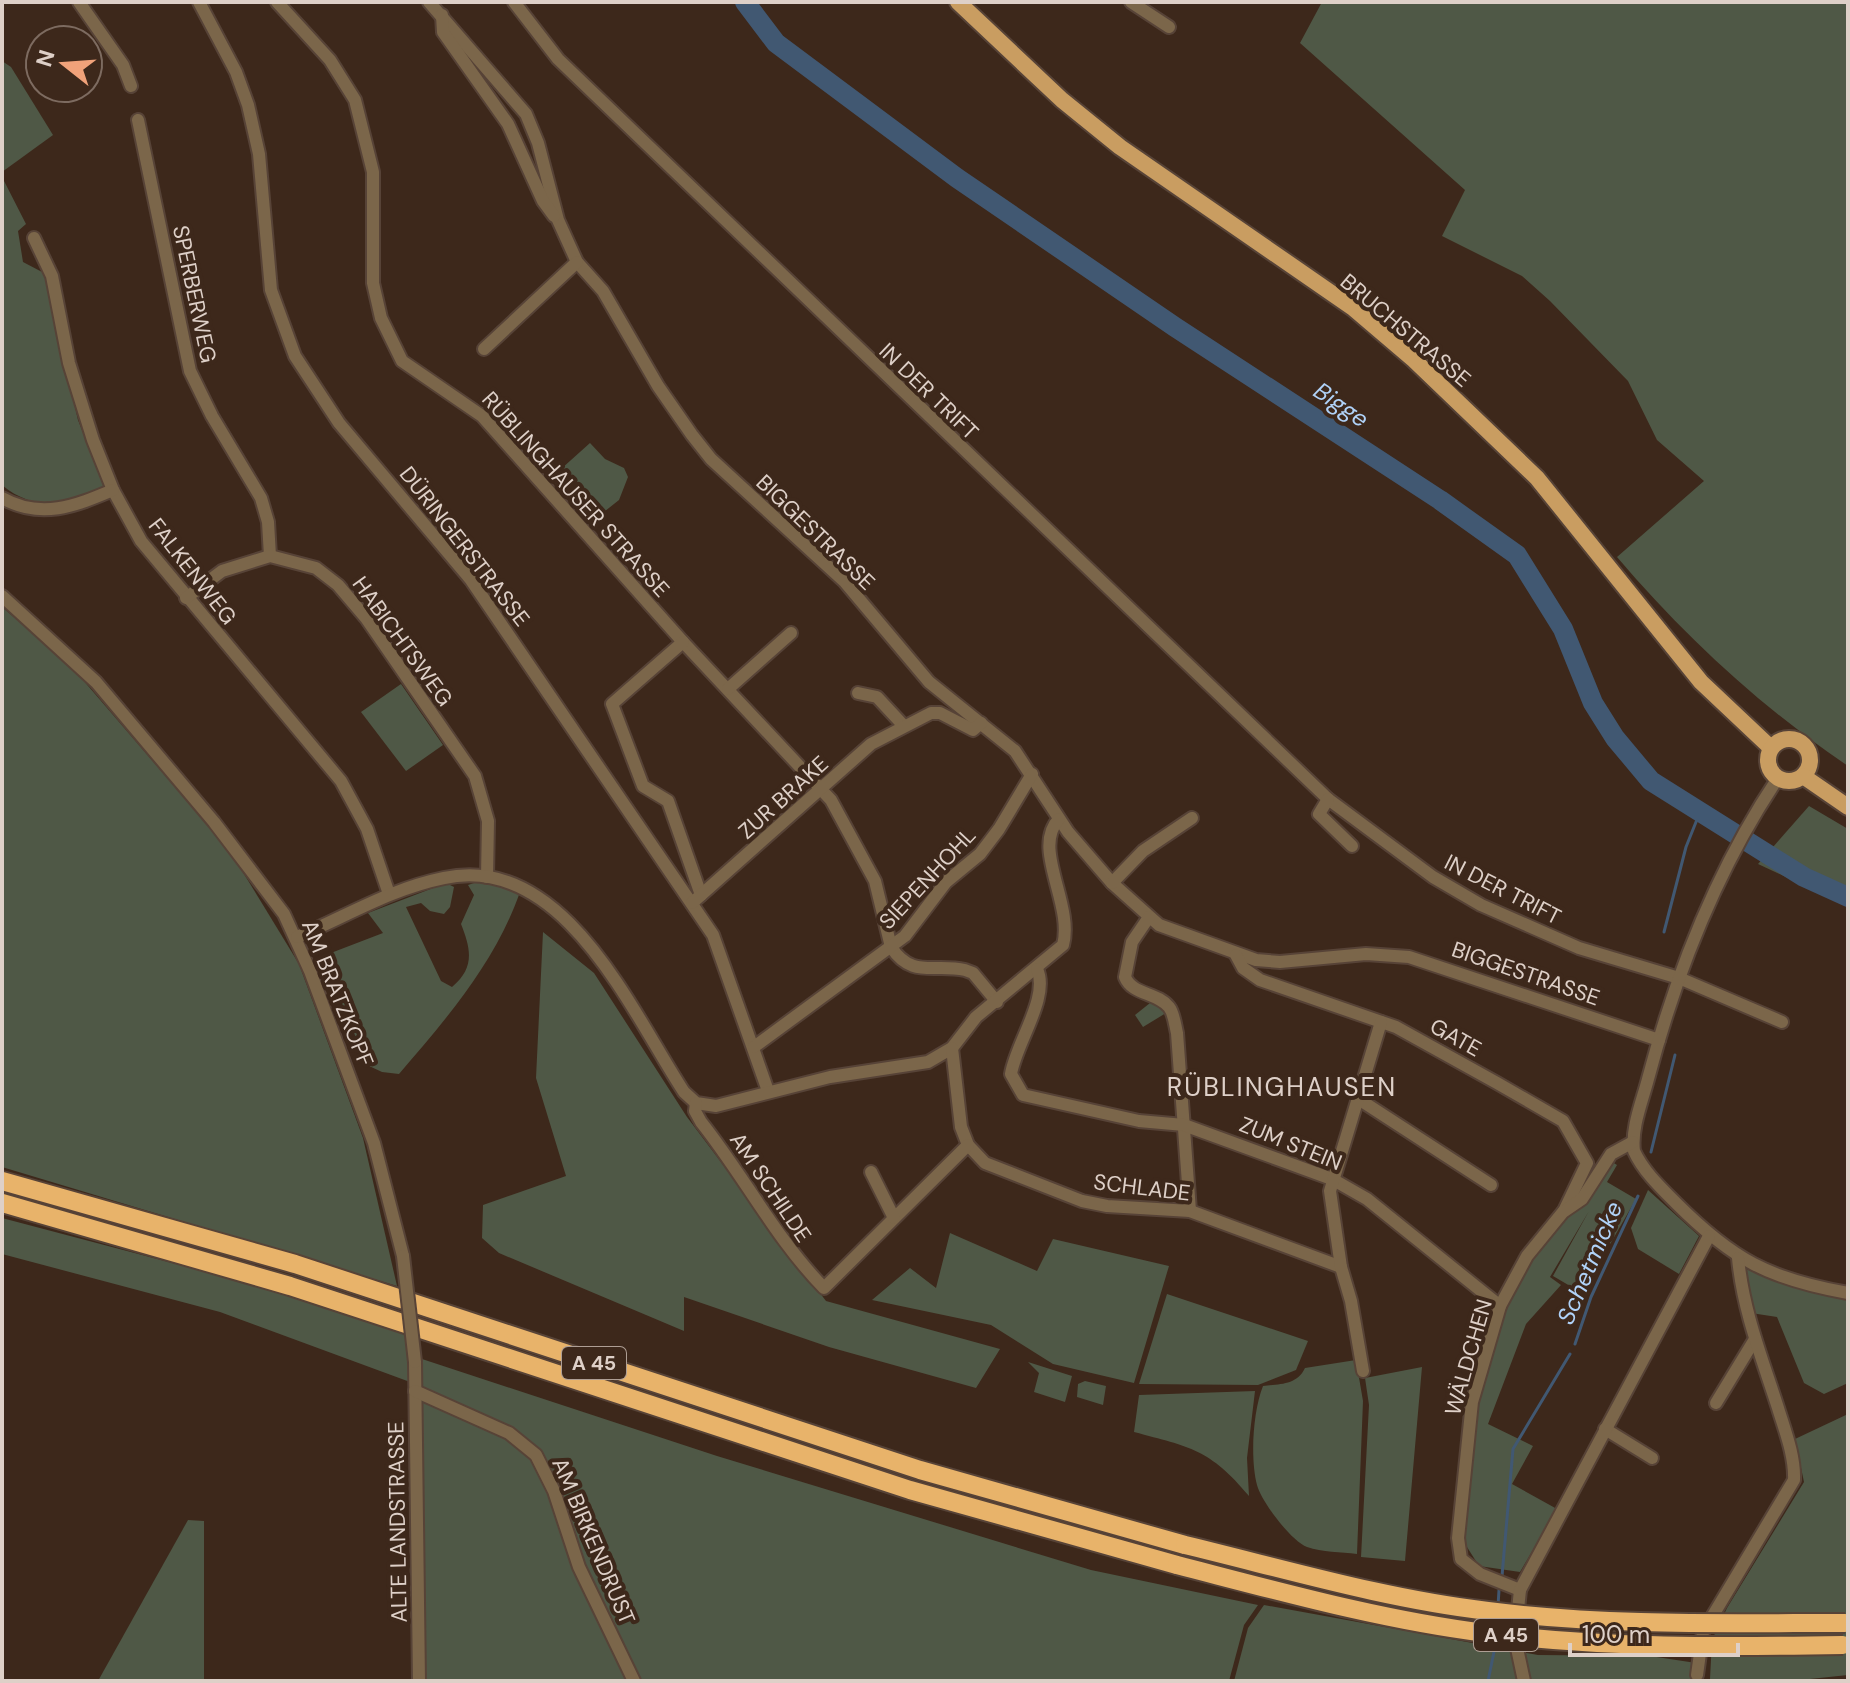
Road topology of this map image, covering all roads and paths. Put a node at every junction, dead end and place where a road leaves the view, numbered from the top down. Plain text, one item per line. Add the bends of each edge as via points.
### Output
1 (79, 2) edge
2 (199, 2) edge
3 (277, 2) edge
4 (429, 2) edge
5 (514, 2) edge
6 (958, 2) edge
7 (1131, 2) edge
8 (442, 15) junction
9 (1169, 27) dead end
10 (131, 86) dead end
11 (138, 120) dead end
12 (558, 220) junction
13 (34, 238) dead end
14 (577, 262) junction
15 (484, 349) dead end
16 (113, 490) junction
17 (2, 498) edge
18 (270, 556) junction
19 (2, 596) edge
20 (186, 598) junction
21 (791, 633) dead end
22 (683, 642) junction
23 (728, 689) junction
24 (858, 693) dead end
25 (981, 723) junction
26 (903, 725) junction
27 (1771, 748) junction
28 (1032, 774) junction
29 (1803, 776) junction
30 (1778, 778) junction
31 (822, 790) junction
32 (1328, 799) junction
33 (1848, 807) edge
34 (1192, 818) dead end
35 (1059, 819) junction
36 (1352, 846) dead end
37 (487, 877) junction
38 (1112, 883) junction
39 (389, 894) junction
40 (697, 899) junction
41 (1149, 917) junction
42 (297, 937) junction
43 (891, 947) junction
44 (1236, 955) junction
45 (1037, 969) junction
46 (1679, 978) junction
47 (997, 1002) junction
48 (1381, 1022) junction
49 (1782, 1022) dead end
50 (1659, 1040) junction
51 (754, 1047) junction
52 (952, 1048) junction
53 (768, 1091) junction
54 (1357, 1098) junction
55 (696, 1103) junction
56 (1184, 1125) junction
57 (1633, 1142) junction
58 (968, 1145) junction
59 (871, 1172) dead end
60 (1332, 1179) junction
61 (2, 1181) edge
62 (1491, 1185) dead end
63 (2, 1203) edge
64 (1190, 1211) junction
65 (1563, 1212) junction
66 (894, 1218) junction
67 (1709, 1236) junction
68 (1738, 1258) junction
69 (1341, 1267) junction
70 (1848, 1293) edge
71 (1500, 1306) junction
72 (1755, 1339) junction
73 (415, 1362) joint
74 (1363, 1371) dead end
75 (415, 1391) junction
76 (1716, 1403) dead end
77 (1605, 1429) junction
78 (1652, 1458) dead end
79 (1520, 1590) junction
80 (1847, 1623) edge
81 (1845, 1645) edge
82 (1697, 1675) dead end
83 (419, 1681) edge
84 (634, 1681) edge
85 (1524, 1681) edge

1 - 10 street via 123,65
2 - 40 street, DÜRINGERSTRASSE via 248,105 259,154 271,290 295,356 339,423 471,580
3 - 22 street, RÜBLINGHAUSER STRASSE via 330,60 355,100 373,172 373,283 381,318 402,361 482,416
4 - 8 street, BIGGESTRASSE
5 - 32 street, IN DER TRIFT via 579,80
6 - 27 main road, BRUCHSTRASSE via 1120,147 1353,308 1414,360 1537,478 1701,682
7 - 9 street
8 - 12 street, BIGGESTRASSE via 443,32 508,124 543,201
8 - 12 street, BIGGESTRASSE via 526,114
11 - 18 street, SPERBERWEG via 190,371 261,498
12 - 14 street, BIGGESTRASSE
13 - 16 street, FALKENWEG via 52,276 69,363
14 - 15 street
14 - 25 street, BIGGESTRASSE via 603,291 658,386 711,459 844,581 929,682
16 - 17 street via 51,511
16 - 20 street, FALKENWEG via 141,541
18 - 20 street via 222,571
18 - 37 street, HABICHTSWEG via 316,568 348,596 475,776 488,821
19 - 42 street, AM BRATZKOPF via 105,691 257,877
20 - 39 street, FALKENWEG via 341,781 367,829
21 - 23 street
22 - 23 street, RÜBLINGHAUSER STRASSE
22 - 40 street, DÜRINGERSTRASSE via 612,704 643,786 668,801
23 - 31 street, RÜBLINGHAUSER STRASSE
24 - 26 street via 877,697
25 - 26 street, ZUR BRAKE via 973,730 936,712
25 - 28 street, BIGGESTRASSE via 1015,751
26 - 31 street, ZUR BRAKE via 871,744
27 - 29 main road via 1787,739 1801,742 1810,761
27 - 30 main road via 1769,765
28 - 35 street, BIGGESTRASSE
28 - 43 street, SIEPENHOHL via 980,854 946,882 915,926
29 - 30 main road
29 - 33 main road
30 - 46 street via 1728,862
31 - 40 street, ZUR BRAKE
31 - 43 street, RÜBLINGHAUSER STRASSE via 837,807 875,881
32 - 36 street via 1319,814
32 - 46 street, IN DER TRIFT via 1422,869 1481,905 1579,948
34 - 38 street via 1143,851
35 - 38 street, BIGGESTRASSE
35 - 45 street via 1047,847 1067,928 1063,945
37 - 39 street via 447,877
37 - 55 street, AM SCHILDE via 531,894 590,945
38 - 41 street, BIGGESTRASSE
39 - 42 street
40 - 51 street, DÜRINGERSTRASSE
41 - 44 street, BIGGESTRASSE
41 - 56 street via 1132,942 1125,977 1170,1009 1177,1033
42 - 73 street, AM BRATZKOPF, bridge via 374,1143 403,1256
43 - 47 street via 910,967 973,973
43 - 51 street, SIEPENHOHL
44 - 48 street, GATE via 1260,980
44 - 50 street, BIGGESTRASSE via 1280,962 1366,954 1409,957
45 - 47 street
45 - 56 street, ZUM STEIN via 1042,981 1039,997 1011,1074 1023,1095 1126,1119
46 - 49 street, IN DER TRIFT
46 - 50 street
47 - 52 street via 976,1017
48 - 54 street
48 - 65 street, GATE via 1563,1121 1587,1163
50 - 57 street
51 - 53 street, DÜRINGERSTRASSE
52 - 53 street via 928,1062
52 - 58 street
53 - 55 street via 716,1106
54 - 60 street
54 - 62 street
55 - 66 street, AM SCHILDE via 701,1122 792,1256 824,1288
56 - 60 street, ZUM STEIN
56 - 64 street
57 - 65 street, WÄLDCHEN via 1611,1154 1582,1199
57 - 67 street via 1638,1161
58 - 64 street, SCHLADE via 985,1163 1082,1201
58 - 66 street
59 - 66 street
60 - 69 street
60 - 71 street, ZUM STEIN via 1367,1199
61 - 80 highway, A 45, bridge via 295,1264 906,1466 1185,1545 1417,1600 1488,1611 1655,1624
63 - 81 highway, A 45, bridge via 290,1286 910,1490 1324,1603 1486,1633 1664,1648
64 - 69 street, SCHLADE
65 - 71 street, WÄLDCHEN via 1527,1256
67 - 68 street
67 - 77 street
68 - 70 street
68 - 72 street via 1741,1293
69 - 74 street
71 - 79 street, WÄLDCHEN via 1472,1402 1458,1538 1461,1559 1480,1574
72 - 76 street
72 - 82 street via 1795,1466 1789,1494 1703,1632
73 - 75 street, ALTE LANDSTRASSE
75 - 83 street, ALTE LANDSTRASSE
75 - 84 street, AM BIRKENDRUST via 509,1433 536,1455 579,1567
77 - 78 street
77 - 79 street
79 - 85 street via 1515,1639

